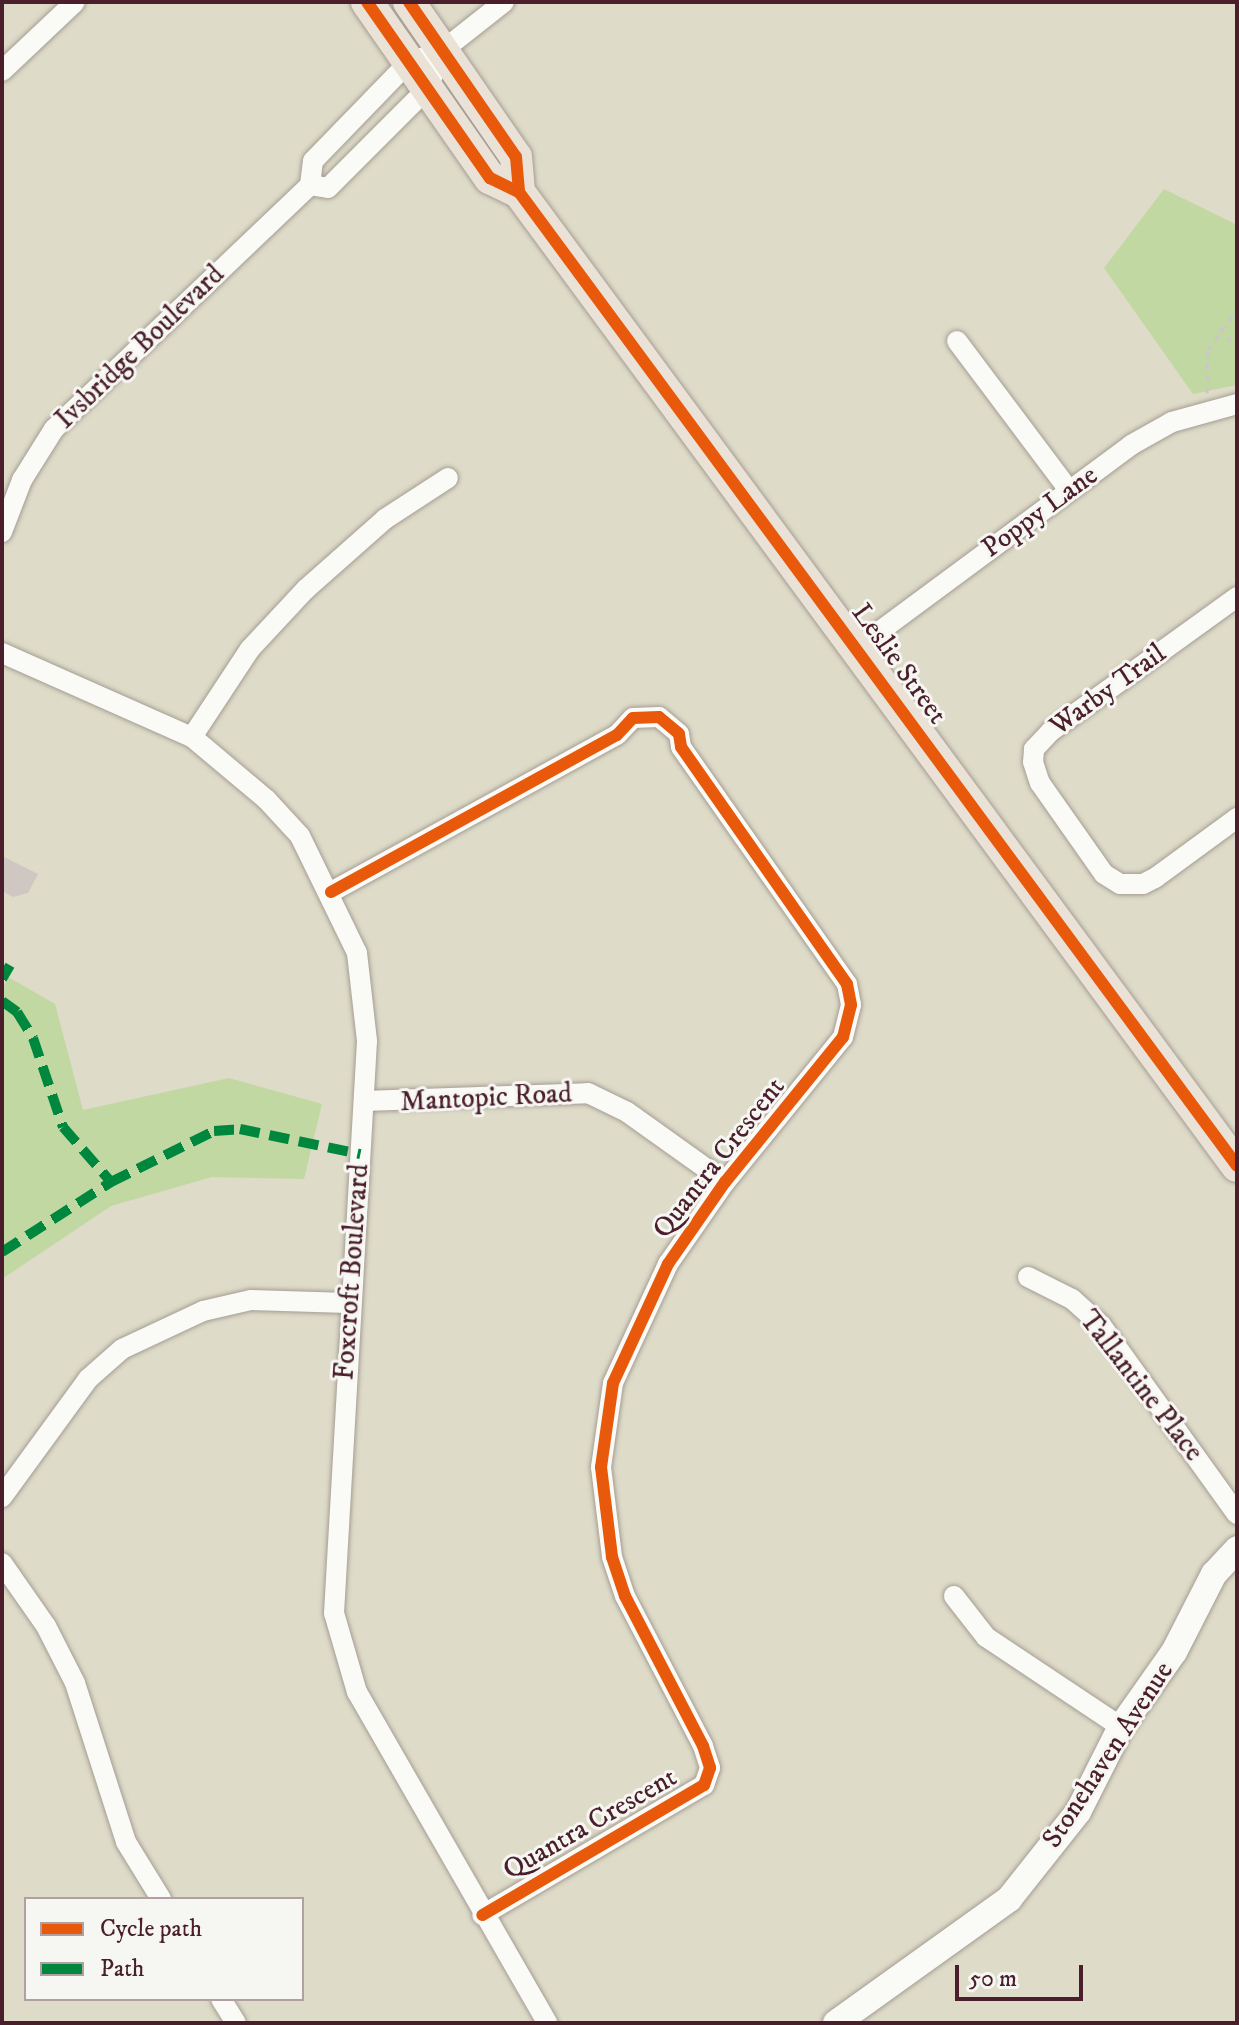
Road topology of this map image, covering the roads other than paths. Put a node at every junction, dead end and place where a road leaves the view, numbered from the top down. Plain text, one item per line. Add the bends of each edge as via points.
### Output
1 (75, 2) edge
2 (367, 2) edge
3 (409, 2) edge
4 (504, 2) edge
5 (442, 51) junction
6 (409, 62) junction
7 (2, 71) edge
8 (428, 88) junction
9 (310, 185) junction
10 (519, 192) junction
11 (957, 341) dead end
12 (1237, 404) edge
13 (448, 478) dead end
14 (1069, 490) junction
15 (2, 532) edge
16 (1237, 597) edge
17 (857, 648) junction
18 (2, 653) edge
19 (192, 737) junction
20 (1237, 818) edge
21 (331, 892) junction
22 (364, 1101) junction
23 (1237, 1166) edge
24 (725, 1182) junction
25 (1028, 1277) dead end
26 (348, 1303) junction
27 (2, 1497) edge
28 (1237, 1514) edge
29 (1237, 1549) edge
30 (2, 1563) edge
31 (954, 1596) dead end
32 (1121, 1727) junction
33 (160, 1897) edge
34 (482, 1915) junction
35 (222, 2001) edge
36 (845, 2020) edge
37 (236, 2023) edge
38 (547, 2023) edge

1 - 7 street
2 - 6 main road, Leslie Street
3 - 5 main road, Leslie Street
4 - 5 street
5 - 6 street, Ivsbridge Boulevard
5 - 8 street
5 - 10 main road, Leslie Street via 516,157
6 - 8 main road, Leslie Street
6 - 9 street, Ivsbridge Boulevard via 313,161
8 - 9 street, Ivsbridge Boulevard via 328,188
8 - 10 main road, Leslie Street via 490,178
9 - 15 street, Ivsbridge Boulevard via 54,429 22,480
10 - 17 main road, Leslie Street
11 - 14 street
12 - 14 street, Poppy Lane via 1155,431
13 - 19 street via 385,519 306,589 250,649
14 - 17 street, Poppy Lane
16 - 20 street, Warby Trail via 1051,731 1034,749 1033,762 1040,783 1104,874 1120,884 1155,878
17 - 23 main road, Leslie Street
18 - 19 street, Foxcroft Boulevard
19 - 21 street, Foxcroft Boulevard via 266,799 300,836
21 - 22 street, Foxcroft Boulevard via 357,953 367,1041
21 - 24 street, Quantra Crescent via 617,735 633,718 659,717 670,723 681,747 847,984 851,1005 843,1037
22 - 24 street, Mantopic Road via 588,1093 627,1112
22 - 26 street, Foxcroft Boulevard
24 - 34 street, Quantra Crescent via 668,1264 625,1349 613,1383 601,1467 603,1510 625,1596 710,1768 704,1785
25 - 28 street, Tallantine Place via 1072,1299 1101,1325
26 - 27 street via 251,1300 203,1311 122,1349 88,1379
26 - 34 street, Foxcroft Boulevard via 334,1557 334,1613 343,1657 357,1692
29 - 32 street, Stonehaven Avenue via 1214,1574 1174,1652
30 - 33 street via 46,1626 75,1683 126,1842
31 - 32 street via 986,1637
32 - 36 street, Stonehaven Avenue via 1078,1812 1009,1899
34 - 38 street, Foxcroft Boulevard
35 - 37 street

